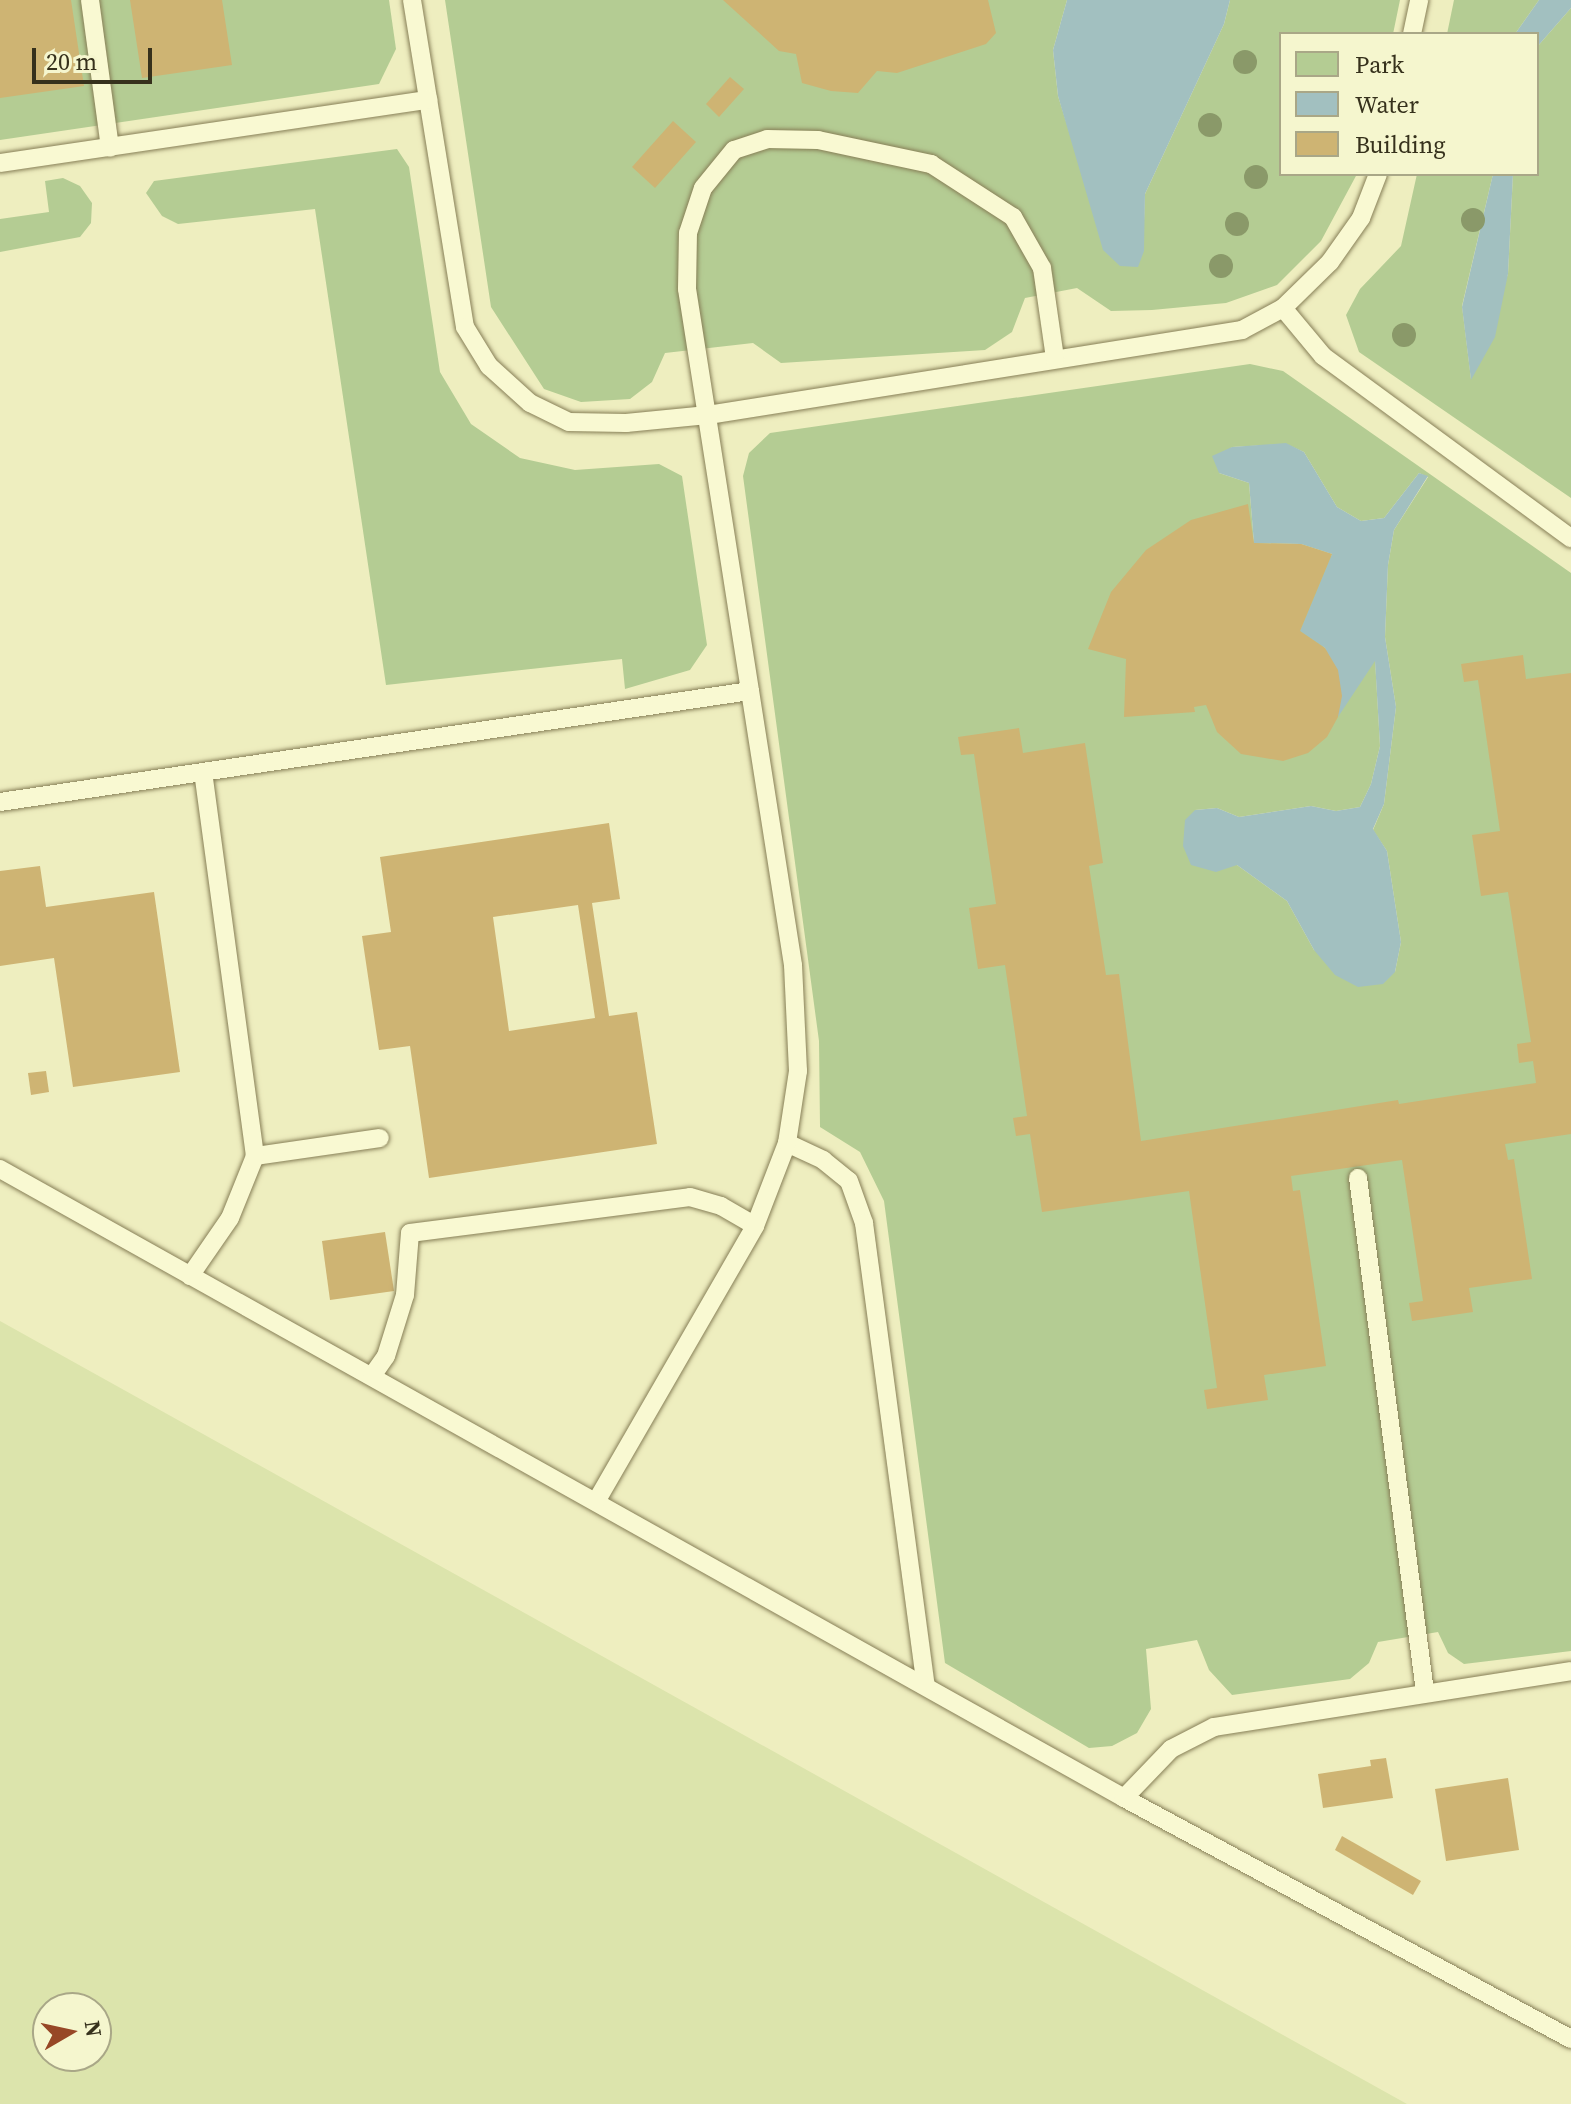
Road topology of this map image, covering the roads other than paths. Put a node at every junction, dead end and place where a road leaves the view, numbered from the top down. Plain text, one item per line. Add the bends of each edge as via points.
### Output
1 (90, 0) edge
2 (412, 0) edge
3 (1419, 0) edge
4 (1412, 32) edge
5 (428, 100) junction
6 (110, 148) junction
7 (0, 163) edge
8 (1377, 176) edge
9 (1283, 308) junction
10 (1055, 358) junction
11 (708, 415) junction
12 (1571, 538) edge
13 (750, 691) junction
14 (203, 773) junction
15 (0, 802) edge
16 (380, 1138) dead end
17 (787, 1143) junction
18 (255, 1156) junction
19 (0, 1169) edge
20 (1358, 1178) dead end
21 (755, 1226) junction
22 (190, 1276) junction
23 (372, 1376) junction
24 (597, 1500) junction
25 (1571, 1671) edge
26 (926, 1686) junction
27 (1425, 1692) junction
28 (1124, 1798) junction
29 (1571, 2039) edge

1 - 6 lane
2 - 5 lane
3 - 4 lane
5 - 6 lane
5 - 11 lane via 465,327 489,366 530,403 569,422
6 - 7 lane
8 - 9 lane via 1361,218 1330,262
9 - 10 lane via 1242,330
9 - 12 lane via 1323,356
10 - 11 lane
10 - 11 lane via 1042,268 1013,217 978,189 931,164 818,140 767,139 734,150 703,188 688,233 687,289
11 - 13 lane
13 - 14 lane
13 - 17 lane via 793,965 798,1071
14 - 15 lane
14 - 18 lane
16 - 18 lane
17 - 21 lane
17 - 26 lane via 823,1160 849,1181 864,1223
18 - 22 lane via 230,1218
19 - 22 lane
20 - 27 lane
21 - 23 lane via 721,1206 690,1197 410,1233 405,1295 386,1356
21 - 24 lane
22 - 23 lane
23 - 24 lane
24 - 26 lane
25 - 27 lane
26 - 28 lane
27 - 28 lane via 1214,1727 1171,1749
28 - 29 lane

